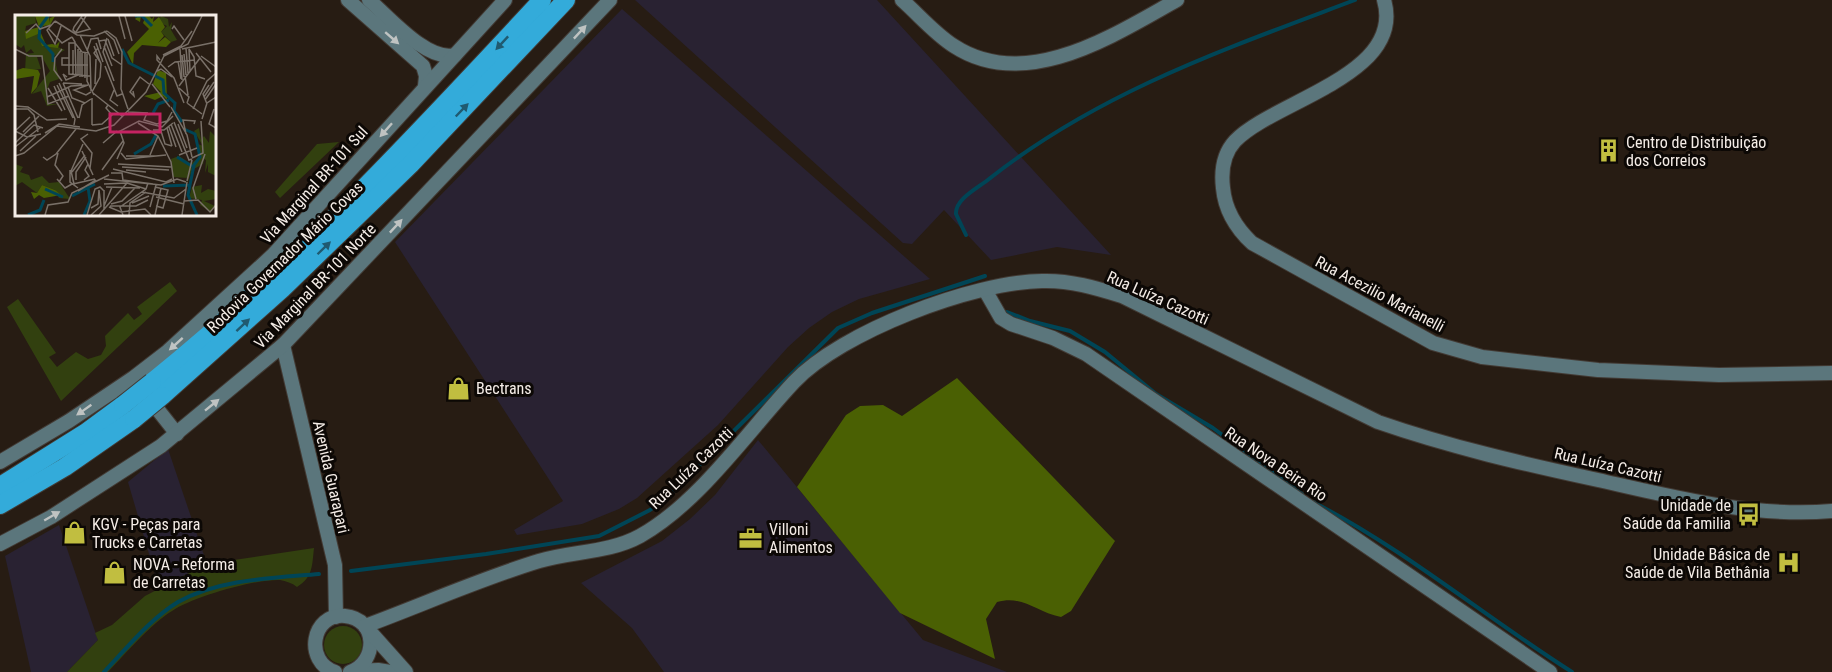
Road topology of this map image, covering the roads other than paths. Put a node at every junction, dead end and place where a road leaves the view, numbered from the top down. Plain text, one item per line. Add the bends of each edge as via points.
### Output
1 (348, 0) edge
2 (369, 0) edge
3 (505, 0) edge
4 (542, 0) edge
5 (566, 0) edge
6 (610, 0) edge
7 (902, 0) edge
8 (1177, 0) edge
9 (1384, 0) edge
10 (454, 54) junction
11 (425, 86) junction
12 (985, 290) junction
13 (283, 345) junction
14 (1832, 373) edge
15 (147, 386) junction
16 (128, 412) junction
17 (177, 434) junction
18 (0, 462) edge
19 (0, 486) edge
20 (0, 506) edge
21 (1832, 511) edge
22 (0, 544) edge
23 (336, 617) junction
24 (365, 626) junction
25 (335, 672) edge
26 (351, 672) edge
27 (390, 672) edge
28 (406, 672) edge
29 (1550, 672) edge

1 -> 11 street via 423,66
2 - 10 street via 433,54
3 - 10 street, Via Marginal BR-101 Sul
4 -> 15 highway, Rodovia Governador Mário Covas via 258,292
15 -> 5 highway, Rodovia Governador Mário Covas via 274,296 411,164
13 -> 6 street, Via Marginal BR-101 Norte
7 - 8 street via 954,46 991,61 1016,63 1077,51
9 - 14 street, Rua Acezilio Marianelli via 1382,39 1368,56 1339,79 1243,134 1226,155 1222,170 1224,200 1233,221 1252,243 1433,343 1482,357 1598,370 1719,375
10 - 11 street, Via Marginal BR-101 Sul
11 -> 15 street, Via Marginal BR-101 Sul via 273,255 168,351
12 - 21 street, Rua Luíza Cazotti via 1042,281 1087,285 1122,296 1378,423 1420,437 1672,497 1778,511
12 - 24 street, Rua Luíza Cazotti via 878,326 809,368 733,453 669,516 640,536 605,548 539,561
12 - 29 street, Rua Nova Beira Rio via 1001,318 1086,354
17 -> 13 street, Via Marginal BR-101 Norte
13 - 23 street, Avenida Guarapari via 335,565
15 - 16 highway, Rodovia Governador Mário Covas, bridge
15 - 17 street
15 -> 18 street, Via Marginal BR-101 Sul via 69,421
16 - 19 highway, Rodovia Governador Mário Covas via 85,433
16 - 20 highway, Rodovia Governador Mário Covas via 65,468
22 -> 17 street, Via Marginal BR-101 Norte via 51,517
23 - 24 street via 352,618
23 - 25 street via 318,630 314,645 319,660
24 - 26 street via 371,648 365,662
24 - 28 street
26 - 27 street

